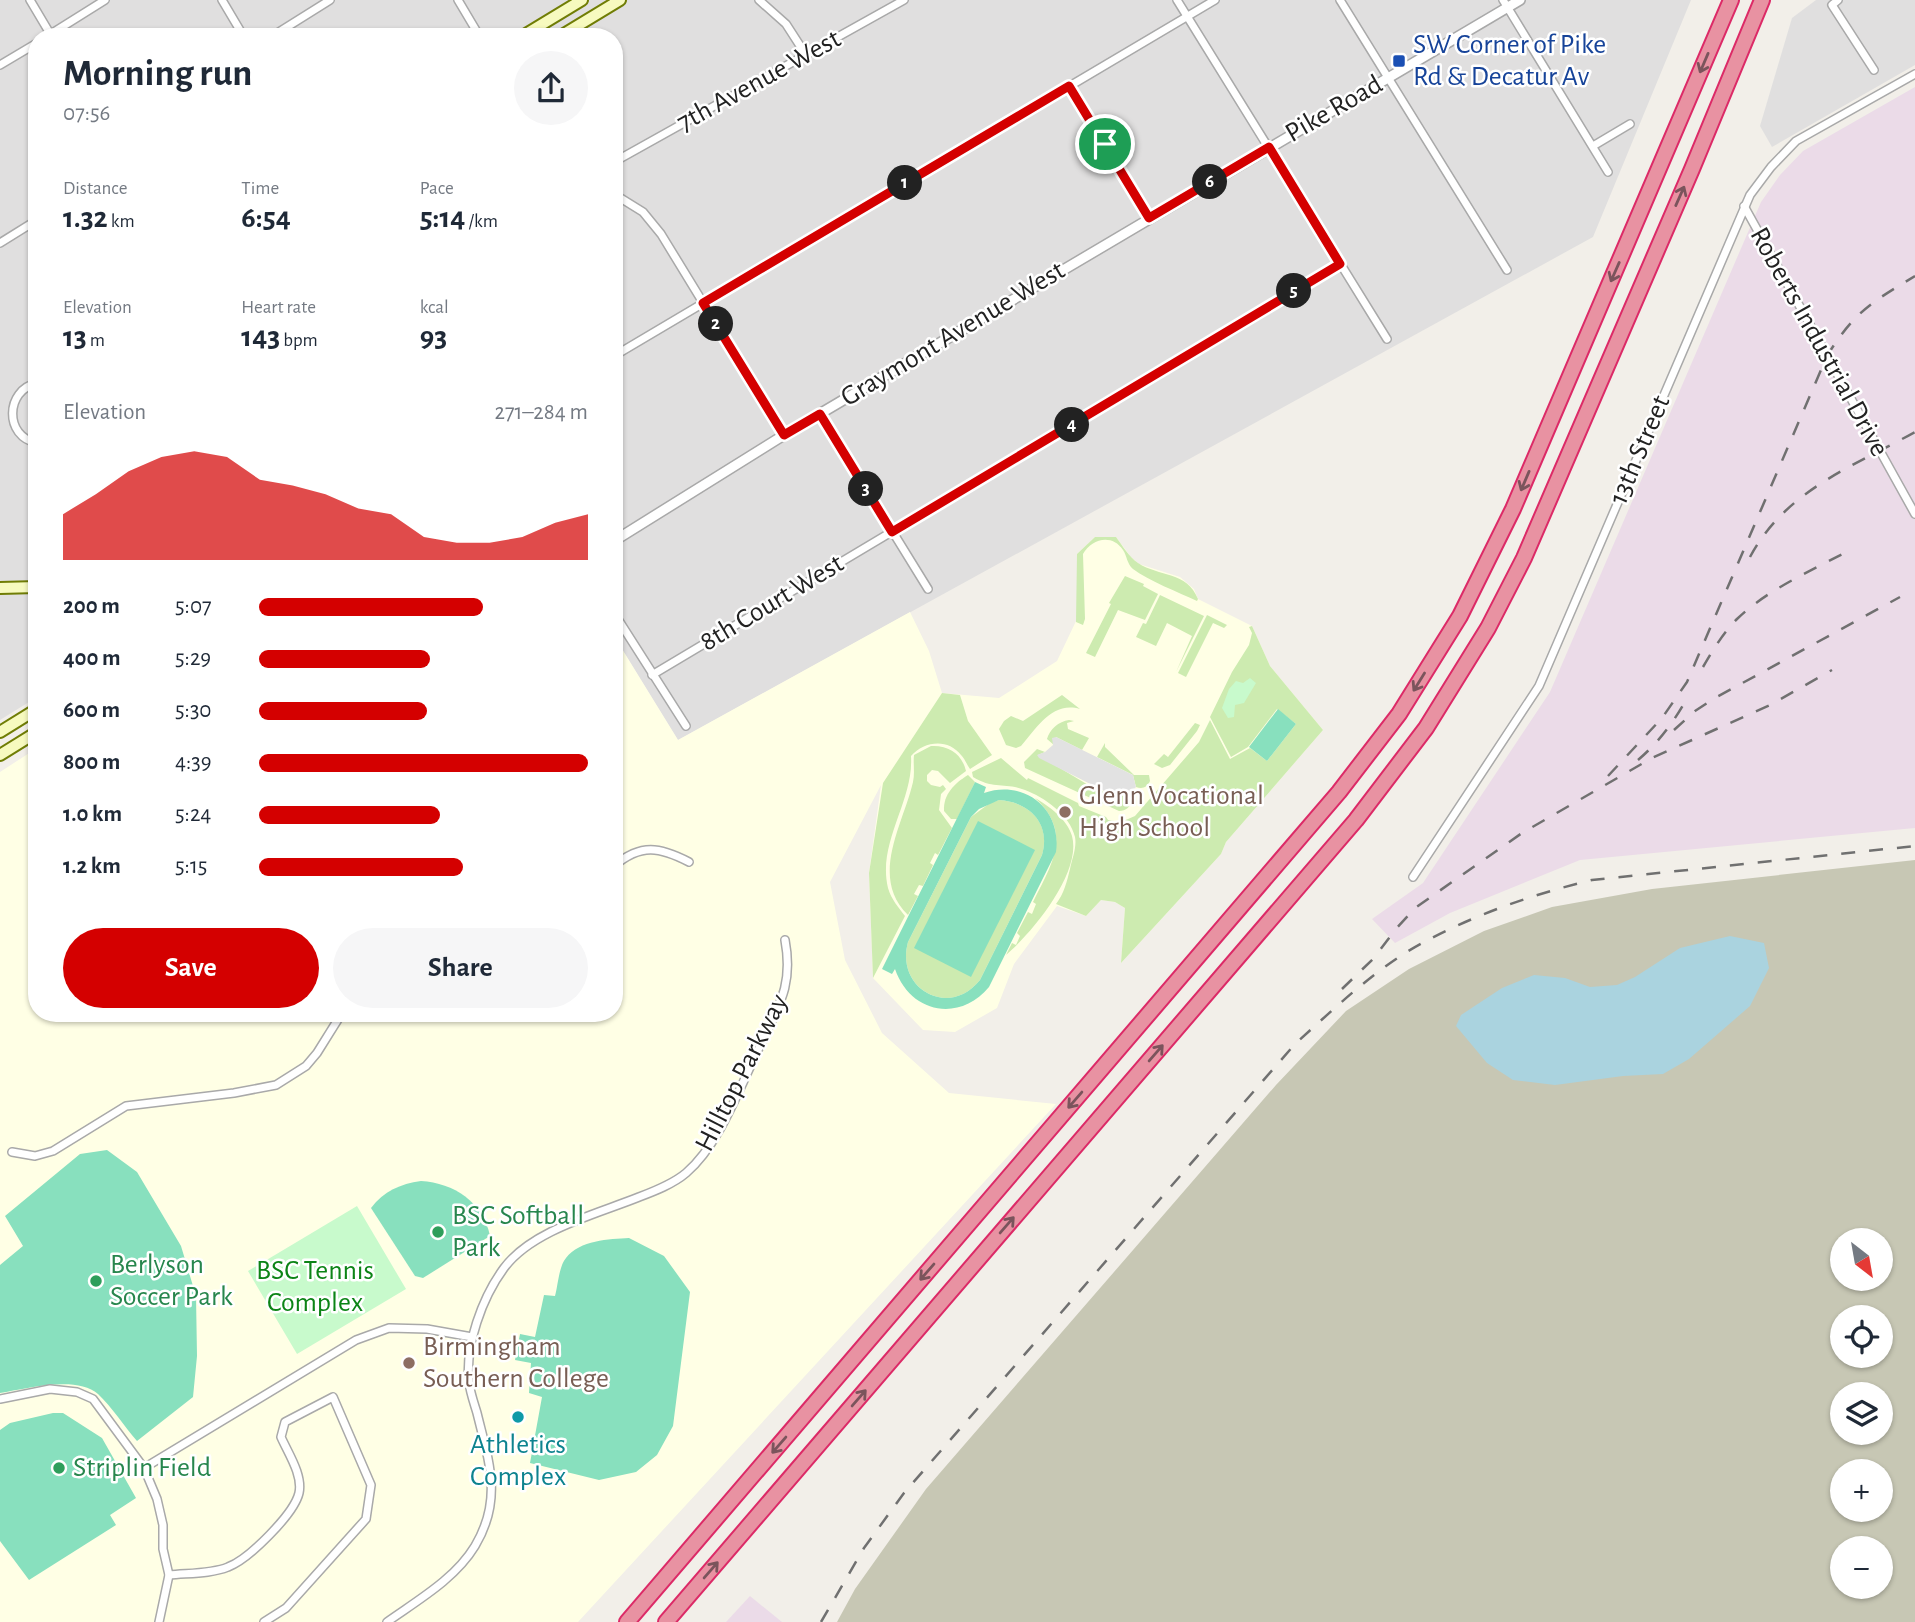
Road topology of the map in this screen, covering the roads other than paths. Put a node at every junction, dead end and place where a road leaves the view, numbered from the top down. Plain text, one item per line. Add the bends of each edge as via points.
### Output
1 (30, 0) edge
2 (105, 0) edge
3 (222, 0) edge
4 (330, 0) edge
5 (458, 0) edge
6 (582, 0) edge
7 (620, 0) edge
8 (759, 0) edge
9 (904, 0) edge
10 (1177, 0) edge
11 (1215, 0) edge
12 (1340, 0) edge
13 (1520, 0) edge
14 (1731, 0) edge
15 (1762, 0) edge
16 (1835, 3) edge
17 (1505, 4) edge
18 (1187, 16) junction
19 (46, 28) edge
20 (62, 28) edge
21 (239, 28) edge
22 (285, 28) edge
23 (475, 28) edge
24 (536, 28) edge
25 (574, 28) edge
26 (28, 48) edge
27 (806, 55) junction
28 (0, 65) edge
29 (1874, 70) dead end
30 (1915, 74) edge
31 (1388, 77) junction
32 (1069, 86) junction
33 (1630, 124) dead end
34 (1593, 146) junction
35 (1269, 147) junction
36 (623, 157) edge
37 (1608, 172) dead end
38 (623, 200) edge
39 (1744, 206) junction
40 (1149, 218) junction
41 (28, 226) edge
42 (0, 243) edge
43 (1340, 264) junction
44 (1507, 270) dead end
45 (703, 303) junction
46 (1387, 339) dead end
47 (623, 351) edge
48 (28, 387) edge
49 (820, 414) junction
50 (784, 435) junction
51 (28, 438) edge
52 (1915, 514) edge
53 (892, 532) junction
54 (623, 535) edge
55 (0, 587) edge
56 (28, 587) edge
57 (928, 589) dead end
58 (623, 628) edge
59 (652, 675) junction
60 (28, 715) edge
61 (686, 726) dead end
62 (0, 732) edge
63 (28, 738) edge
64 (0, 755) edge
65 (623, 859) edge
66 (689, 862) dead end
67 (1413, 877) dead end
68 (785, 940) dead end
69 (336, 1022) edge
70 (12, 1152) dead end
71 (472, 1337) junction
72 (0, 1399) edge
73 (144, 1468) junction
74 (169, 1575) junction
75 (159, 1622) edge
76 (264, 1622) edge
77 (387, 1622) edge
78 (627, 1622) edge
79 (666, 1622) edge

1 - 19 street
2 - 20 street
3 - 21 street
4 - 22 street
5 - 23 street
6 - 24 main road
7 - 25 main road
8 - 27 street via 786,24
9 - 27 street, 7th Avenue West
10 - 18 street
11 - 18 street
12 - 31 street
13 - 17 street, Pike Road
14 -> 78 highway via 1513,509 1460,616 1399,714 1339,792
79 -> 15 highway via 1356,820 1426,727 1488,628 1524,558
16 - 29 street
17 - 31 street, Pike Road
17 - 34 street
18 - 32 street
18 - 35 street
26 - 28 street
27 - 36 street, 7th Avenue West
30 - 39 street, 13th Street via 1796,141
31 - 35 street, Pike Road
31 - 44 street
32 - 40 street
32 - 45 street
33 - 34 street
34 - 37 street
35 - 40 street, Pike Road
35 - 43 street
38 - 45 street via 643,212 661,234
39 - 52 street, Roberts Industrial Drive
39 - 67 street, 13th Street via 1539,686
40 - 49 street, Graymont Avenue West
41 - 42 street
43 - 46 street
43 - 53 street, 8th Court West
45 - 47 street
45 - 50 street
48 - 51 street via 20,391 11,414 14,426
49 - 50 street, Graymont Avenue West
49 - 53 street
50 - 54 street, Graymont Avenue West
53 - 57 street
53 - 59 street, 8th Court West
55 - 56 main road
58 - 59 street
59 - 61 street
60 - 62 main road
63 - 64 main road
65 - 66 street via 652,848
68 - 71 street, Hilltop Parkway via 790,964 786,989 728,1114 700,1159 661,1188 551,1232 521,1250 485,1301
69 - 70 street via 306,1066 276,1085 136,1103 53,1151 35,1156
71 - 73 street via 389,1328 356,1340
71 - 77 street, Hilltop Parkway via 469,1382 493,1494 486,1524 459,1566
72 - 73 street via 50,1389 93,1399
73 - 74 street via 157,1499
74 - 75 street
74 - 76 street via 226,1568 243,1560 290,1512 299,1492 298,1475 281,1437 285,1422 333,1397 371,1485 366,1519 286,1608

